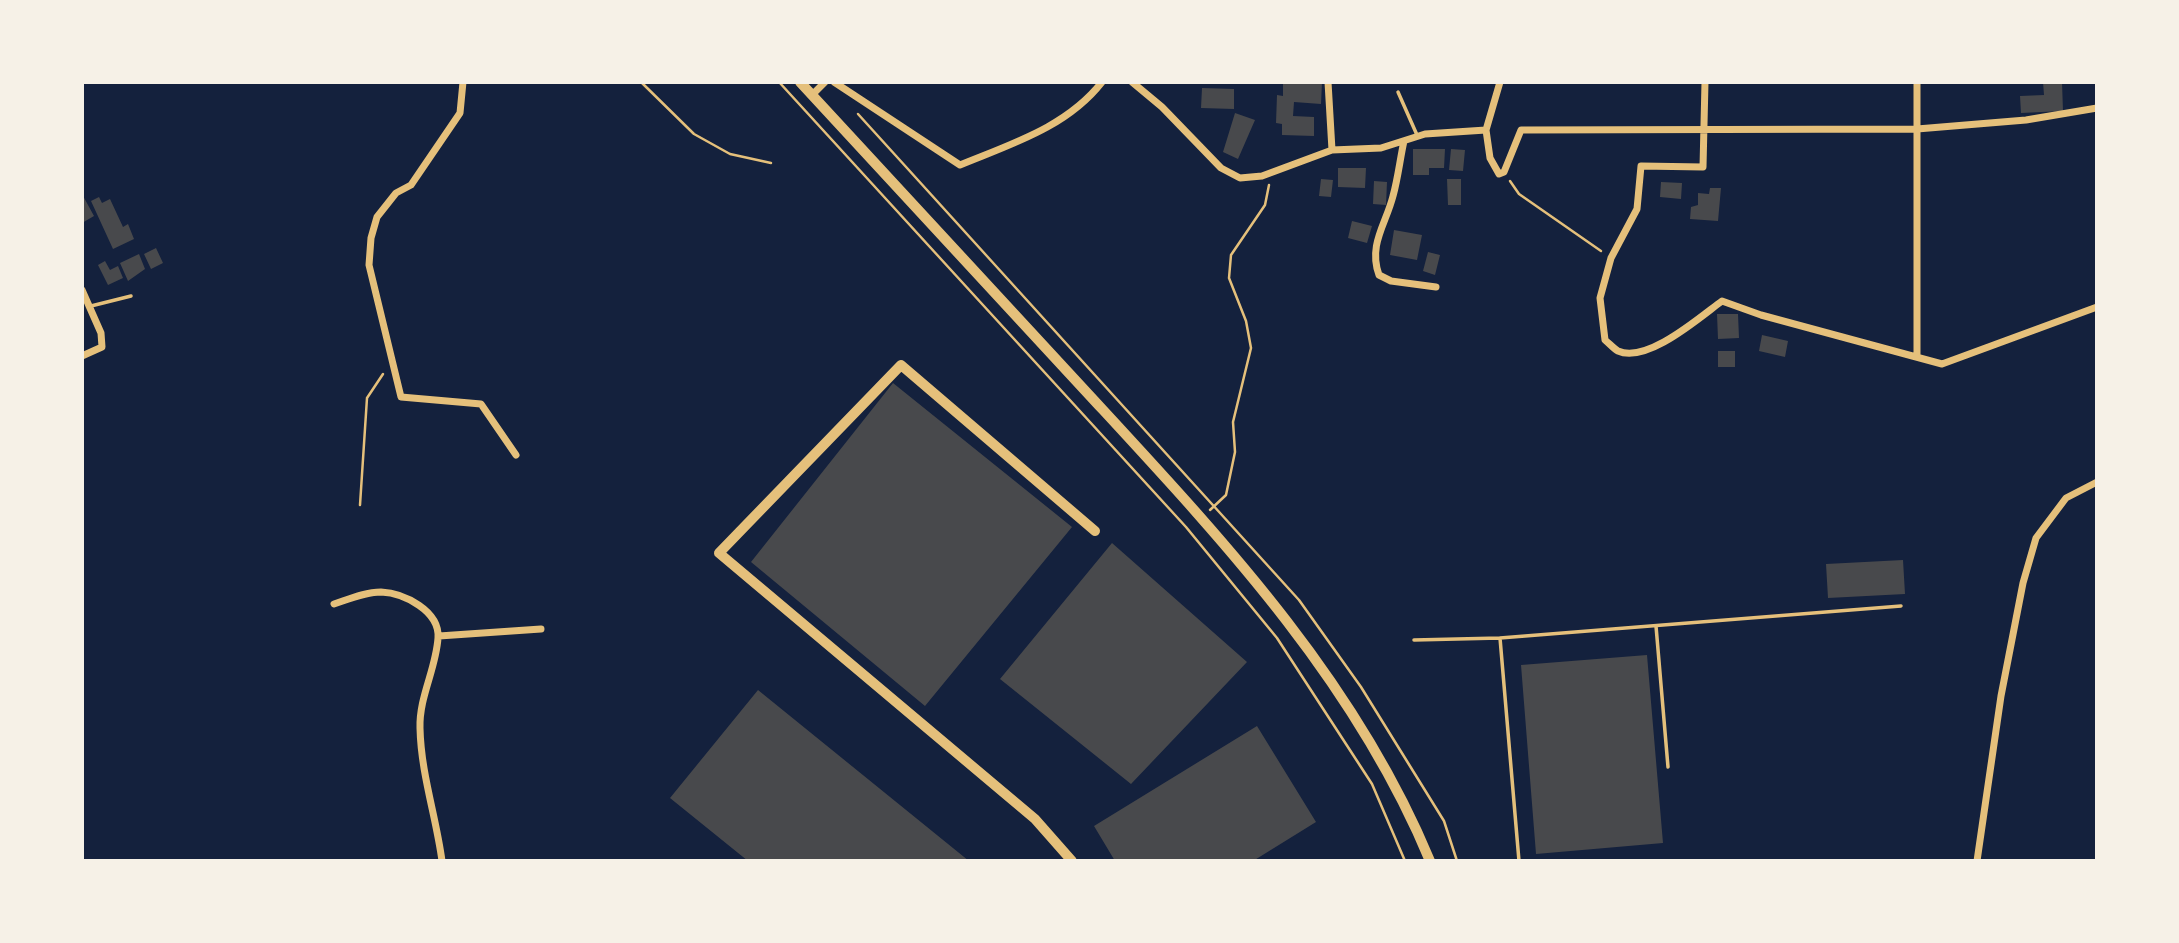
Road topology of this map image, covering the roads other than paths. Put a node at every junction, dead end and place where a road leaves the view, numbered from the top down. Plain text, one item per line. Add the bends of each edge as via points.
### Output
1 (463, 82) edge
2 (800, 82) edge
3 (825, 82) edge
4 (834, 82) edge
5 (1102, 82) edge
6 (1132, 82) edge
7 (1328, 82) edge
8 (1500, 82) edge
9 (1705, 82) edge
10 (1917, 82) edge
11 (1398, 92) dead end
12 (812, 95) junction
13 (2097, 108) edge
14 (1705, 128) junction
15 (1917, 129) junction
16 (1486, 130) junction
17 (1417, 137) junction
18 (1404, 141) junction
19 (1332, 150) junction
20 (1436, 287) dead end
21 (82, 290) edge
22 (131, 296) dead end
23 (91, 306) junction
24 (2097, 307) edge
25 (82, 356) edge
26 (1917, 357) junction
27 (516, 455) dead end
28 (2097, 482) edge
29 (1095, 531) dead end
30 (334, 604) dead end
31 (1901, 606) dead end
32 (1656, 625) junction
33 (541, 628) dead end
34 (439, 636) junction
35 (1500, 638) junction
36 (1414, 640) dead end
37 (1668, 767) dead end
38 (442, 861) edge
39 (1072, 861) edge
40 (1430, 861) edge
41 (1519, 861) edge
42 (1977, 861) edge

1 - 27 street via 460,113 437,150 411,185 396,193 377,216 369,265 401,397 481,404
2 - 12 street
3 - 12 street
4 - 5 street via 960,165 1057,124
6 - 19 street via 1221,168 1240,178
7 - 19 street
8 - 16 street
9 - 14 street
10 - 15 street
11 - 17 lane
12 - 40 street via 1203,518 1288,620 1354,714 1412,816
13 - 15 street via 2025,120
14 - 15 street
14 - 16 street via 1521,130 1504,172 1499,174 1490,158
14 - 26 street via 1703,167 1641,166 1637,209 1611,258 1600,298 1605,340 1619,351 1637,353 1658,346 1722,301
15 - 26 street
16 - 17 street
17 - 18 street
18 - 19 street via 1381,148
18 - 20 street via 1393,199 1373,260 1379,275 1391,281
21 - 23 street
22 - 23 lane
23 - 25 street via 102,347
24 - 26 street via 1942,364
28 - 42 street via 2066,498 2036,538 2022,583 2001,696
29 - 39 street via 901,365 719,554 1035,819
30 - 34 street via 380,592 403,597 422,607
31 - 32 lane
32 - 35 lane
32 - 37 lane
33 - 34 street
34 - 38 street via 420,724 424,774
35 - 36 lane
35 - 41 lane

